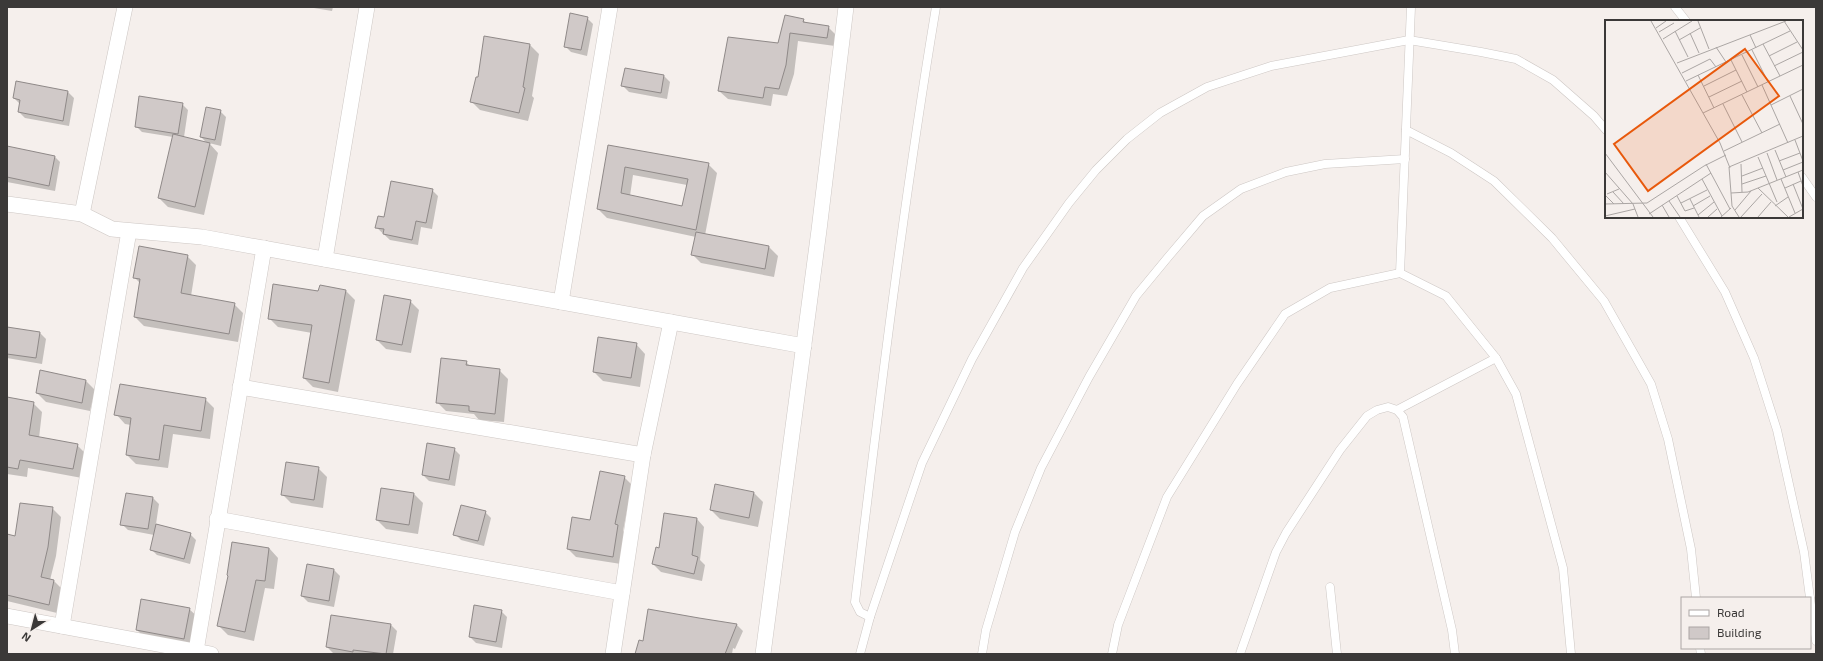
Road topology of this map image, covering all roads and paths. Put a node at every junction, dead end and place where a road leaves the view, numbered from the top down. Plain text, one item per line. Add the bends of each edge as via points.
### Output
1 (125, 7) edge
2 (367, 7) edge
3 (610, 7) edge
4 (846, 7) edge
5 (936, 7) edge
6 (1411, 7) edge
7 (1675, 7) edge
8 (1685, 20) edge
9 (1409, 40) junction
10 (1605, 129) edge
11 (1406, 130) junction
12 (1405, 160) junction
13 (1803, 178) edge
14 (1816, 197) edge
15 (7, 204) edge
16 (82, 214) junction
17 (1680, 218) edge
18 (130, 231) junction
19 (264, 248) junction
20 (325, 259) junction
21 (1400, 273) junction
22 (561, 302) junction
23 (671, 322) junction
24 (804, 346) junction
25 (1496, 358) junction
26 (240, 387) junction
27 (1397, 410) junction
28 (643, 455) junction
29 (217, 519) junction
30 (1330, 587) dead end
31 (622, 594) junction
32 (1696, 597) edge
33 (1810, 597) edge
34 (1811, 605) edge
35 (7, 616) edge
36 (870, 617) junction
37 (62, 626) junction
38 (1816, 641) edge
39 (196, 651) junction
40 (211, 654) edge
41 (613, 654) edge
42 (763, 654) edge
43 (860, 654) edge
44 (982, 654) edge
45 (1112, 654) edge
46 (1240, 654) edge
47 (1337, 654) edge
48 (1455, 654) edge
49 (1571, 654) edge

1 - 16 street
2 - 20 street
3 - 22 street
4 - 24 street
5 - 36 lane via 884,365 855,602 860,612
6 - 9 lane
7 - 8 lane
9 - 10 lane via 1516,59 1553,80
9 - 11 lane
9 - 36 lane via 1271,66 1207,87 1160,113 1127,139 1096,170 1023,268 972,359 922,463
11 - 12 lane
11 - 32 lane via 1451,153 1494,181 1552,238 1604,301 1651,384 1668,439 1691,549
12 - 21 lane
12 - 44 lane via 1325,164 1286,172 1241,189 1203,216 1136,296 1042,468 1015,532 986,630
13 - 14 lane
15 - 16 street
16 - 18 street via 112,229
17 - 33 lane via 1725,292 1754,358 1777,430 1804,552
18 - 19 street via 202,237
18 - 37 street
19 - 20 street
19 - 26 street
20 - 22 street
21 - 25 lane via 1446,296
21 - 45 lane via 1330,288 1285,314 1237,384 1167,497 1118,625
22 - 23 street
23 - 24 street
23 - 28 street
24 - 42 street
25 - 27 lane
25 - 49 lane via 1516,394 1563,568
26 - 28 street
26 - 29 street
27 - 46 lane via 1388,407 1367,416 1340,450 1286,533 1276,552
27 - 48 lane via 1403,417 1452,630
28 - 31 street
29 - 31 street
29 - 39 street
30 - 47 lane
31 - 41 street
34 - 38 lane
35 - 37 street
36 - 43 lane
37 - 39 street
39 - 40 street

